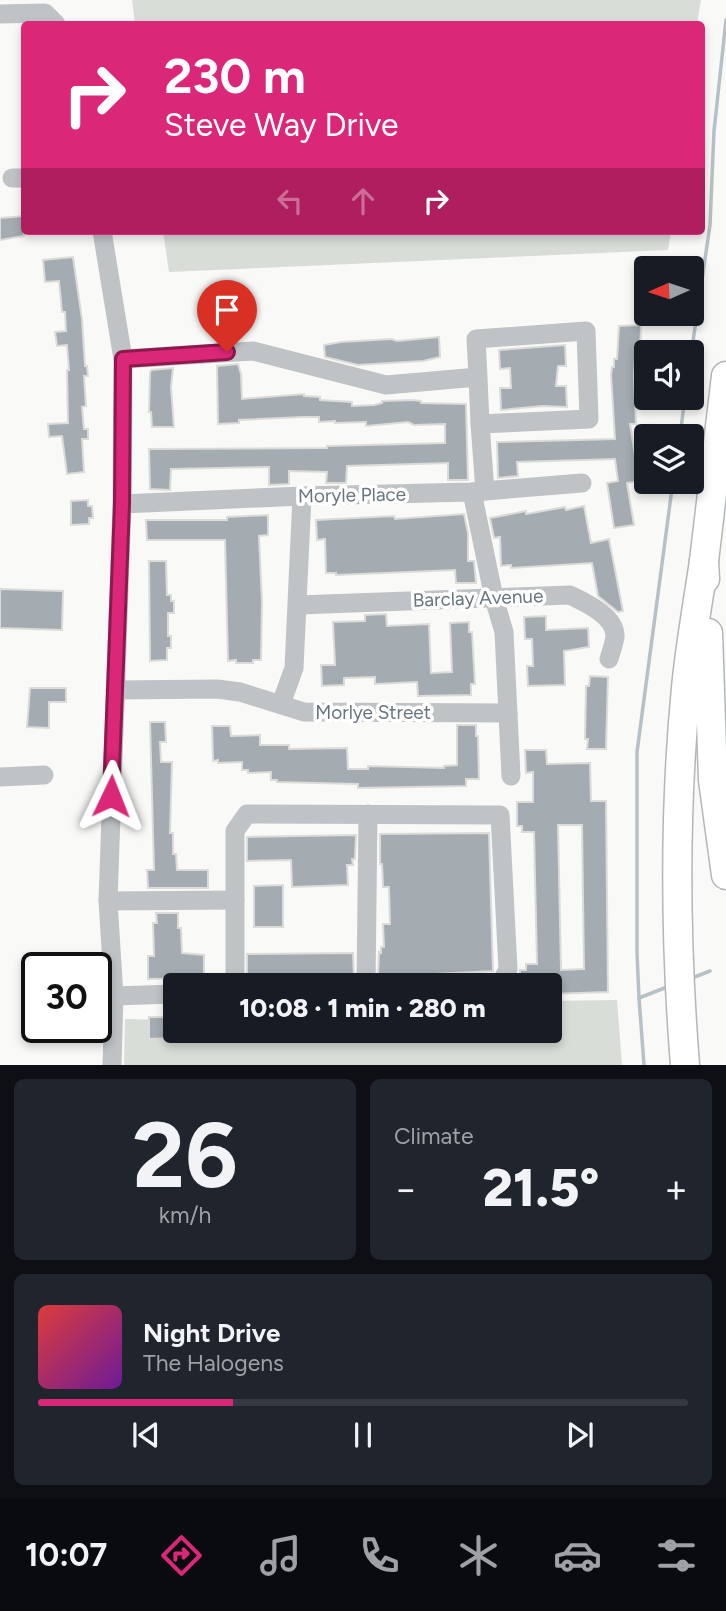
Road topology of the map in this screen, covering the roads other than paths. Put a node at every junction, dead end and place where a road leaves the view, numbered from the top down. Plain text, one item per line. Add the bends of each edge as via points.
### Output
1 (0, 14) edge
2 (50, 19) edge
3 (103, 235) edge
4 (123, 359) junction
5 (726, 376) edge
6 (478, 377) junction
7 (480, 424) junction
8 (582, 483) dead end
9 (479, 492) junction
10 (302, 496) junction
11 (122, 504) junction
12 (704, 561) junction
13 (494, 598) junction
14 (298, 606) junction
15 (609, 659) dead end
16 (115, 690) junction
17 (281, 704) junction
18 (508, 713) junction
19 (44, 775) dead end
20 (512, 776) dead end
21 (0, 777) edge
22 (368, 814) junction
23 (726, 874) edge
24 (235, 900) junction
25 (108, 901) junction
26 (235, 973) edge
27 (366, 973) edge
28 (506, 973) edge
29 (163, 994) edge
30 (114, 996) junction
31 (113, 1065) edge
32 (685, 1065) edge

1 - 2 street
3 - 4 street
4 - 6 street via 253,351 386,385
4 - 11 street
5 - 12 highway
6 - 7 street
6 - 7 street via 476,339 586,331 589,419
7 - 9 street
8 - 9 street, Moryle Place
9 - 10 street, Moryle Place
9 - 13 street
10 - 11 street, Moryle Place
10 - 14 street
11 - 16 street
12 - 23 highway via 711,753
12 - 32 highway via 686,687 678,815 677,919
13 - 14 street, Barclay Avenue
13 - 15 street, Barclay Avenue via 570,595 596,608 614,627
13 - 18 street via 504,632
14 - 17 street via 294,668
16 - 17 street, Morlye Street via 218,689
16 - 25 street
17 - 18 street, Morlye Street via 304,712
18 - 20 street
19 - 21 street
22 - 24 street via 247,814 235,831
22 - 27 street
22 - 28 street via 500,815
24 - 25 street
24 - 26 street
25 - 30 street
29 - 30 street
30 - 31 street

